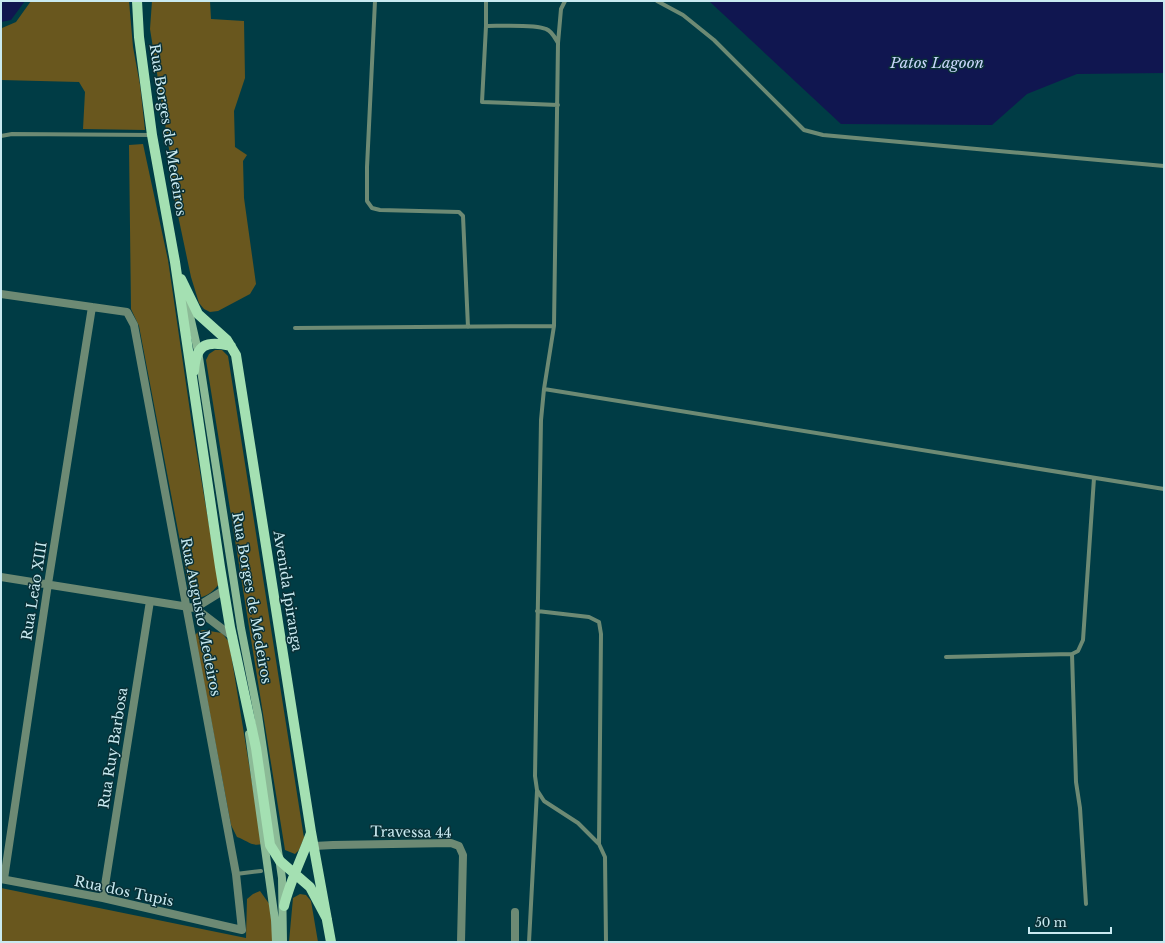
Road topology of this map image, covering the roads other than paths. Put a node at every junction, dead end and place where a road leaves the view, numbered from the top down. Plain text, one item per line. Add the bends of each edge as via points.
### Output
1 (137, 1) edge
2 (375, 1) edge
3 (486, 1) edge
4 (565, 1) edge
5 (657, 1) edge
6 (486, 26) junction
7 (558, 43) junction
8 (558, 105) junction
9 (152, 135) junction
10 (1, 136) edge
11 (1164, 166) edge
12 (175, 262) junction
13 (183, 285) junction
14 (1, 294) edge
15 (92, 307) junction
16 (554, 326) junction
17 (468, 327) junction
18 (295, 328) dead end
19 (231, 346) junction
20 (198, 351) junction
21 (544, 389) junction
22 (1094, 478) junction
23 (1164, 489) edge
24 (1, 577) edge
25 (48, 584) junction
26 (224, 585) junction
27 (150, 601) junction
28 (190, 607) junction
29 (538, 611) junction
30 (233, 637) junction
31 (1072, 654) junction
32 (946, 657) dead end
33 (244, 689) junction
34 (537, 790) junction
35 (311, 832) junction
36 (599, 844) junction
37 (314, 846) junction
38 (280, 861) junction
39 (261, 871) dead end
40 (236, 874) junction
41 (294, 874) junction
42 (3, 879) edge
43 (103, 898) junction
44 (1086, 904) dead end
45 (284, 906) junction
46 (515, 912) dead end
47 (327, 919) junction
48 (242, 930) joint
49 (276, 942) edge
50 (283, 942) edge
51 (331, 942) edge
52 (461, 942) edge
53 (515, 942) edge
54 (529, 942) edge
55 (606, 942) edge

1 - 9 main road, Rua Borges de Medeiros
2 - 17 lane via 367,201 372,208 380,210 459,212 463,216
3 - 6 lane
4 - 7 lane via 561,10
5 - 11 lane via 683,15 714,40 804,130 824,136
6 - 7 lane via 546,28
6 - 8 lane via 482,102
7 - 8 lane
8 - 16 lane
9 - 10 lane
9 - 12 main road, Rua Borges de Medeiros
12 - 13 main road, Rua Borges de Medeiros
12 - 26 main road, Rua Borges de Medeiros
13 - 19 main road, Avenida Ipiranga via 198,314
13 - 20 main road, Rua Borges de Medeiros
14 - 15 street
15 - 25 street, Rua Leão XIII
15 - 28 street, Rua Augusto Medeiros via 127,312 134,325
16 - 17 lane
16 - 21 lane
17 - 18 lane
19 - 20 main road via 212,343
19 - 35 main road, Avenida Ipiranga via 236,355
20 - 26 main road via 194,371 216,501 224,562
20 - 38 main road, Rua Borges de Medeiros
21 - 22 lane
21 - 29 lane via 541,420
22 - 23 lane
22 - 31 lane via 1083,640 1078,650
24 - 25 street
25 - 27 street
25 - 42 street, Rua Leão XIII
26 - 28 street
26 - 30 main road, Rua Borges de Medeiros
27 - 28 street
27 - 43 street, Rua Ruy Barbosa
28 - 30 street
28 - 40 street, Rua Augusto Medeiros
29 - 34 lane via 535,776
29 - 36 lane via 589,617 599,622
30 - 33 main road, Rua Borges de Medeiros
31 - 32 lane
31 - 44 lane via 1076,782
33 - 38 main road via 256,748 270,845
33 - 49 main road, Rua Borges de Medeiros
34 - 36 lane via 544,801 578,823
34 - 54 lane
35 - 37 main road, Avenida Ipiranga
35 - 41 main road
36 - 55 lane via 604,857
37 - 47 main road, Avenida Ipiranga
37 - 52 street, Travessa 44 via 451,843 459,846 463,855
38 - 41 main road
38 - 45 main road, Rua Borges de Medeiros
39 - 40 lane
40 - 48 street, Rua Augusto Medeiros
41 - 45 main road
41 - 47 main road via 310,887
42 - 43 street, Rua dos Tupis
43 - 48 street, Rua dos Tupis
45 - 50 main road, Rua Borges de Medeiros
46 - 53 street
47 - 51 main road

